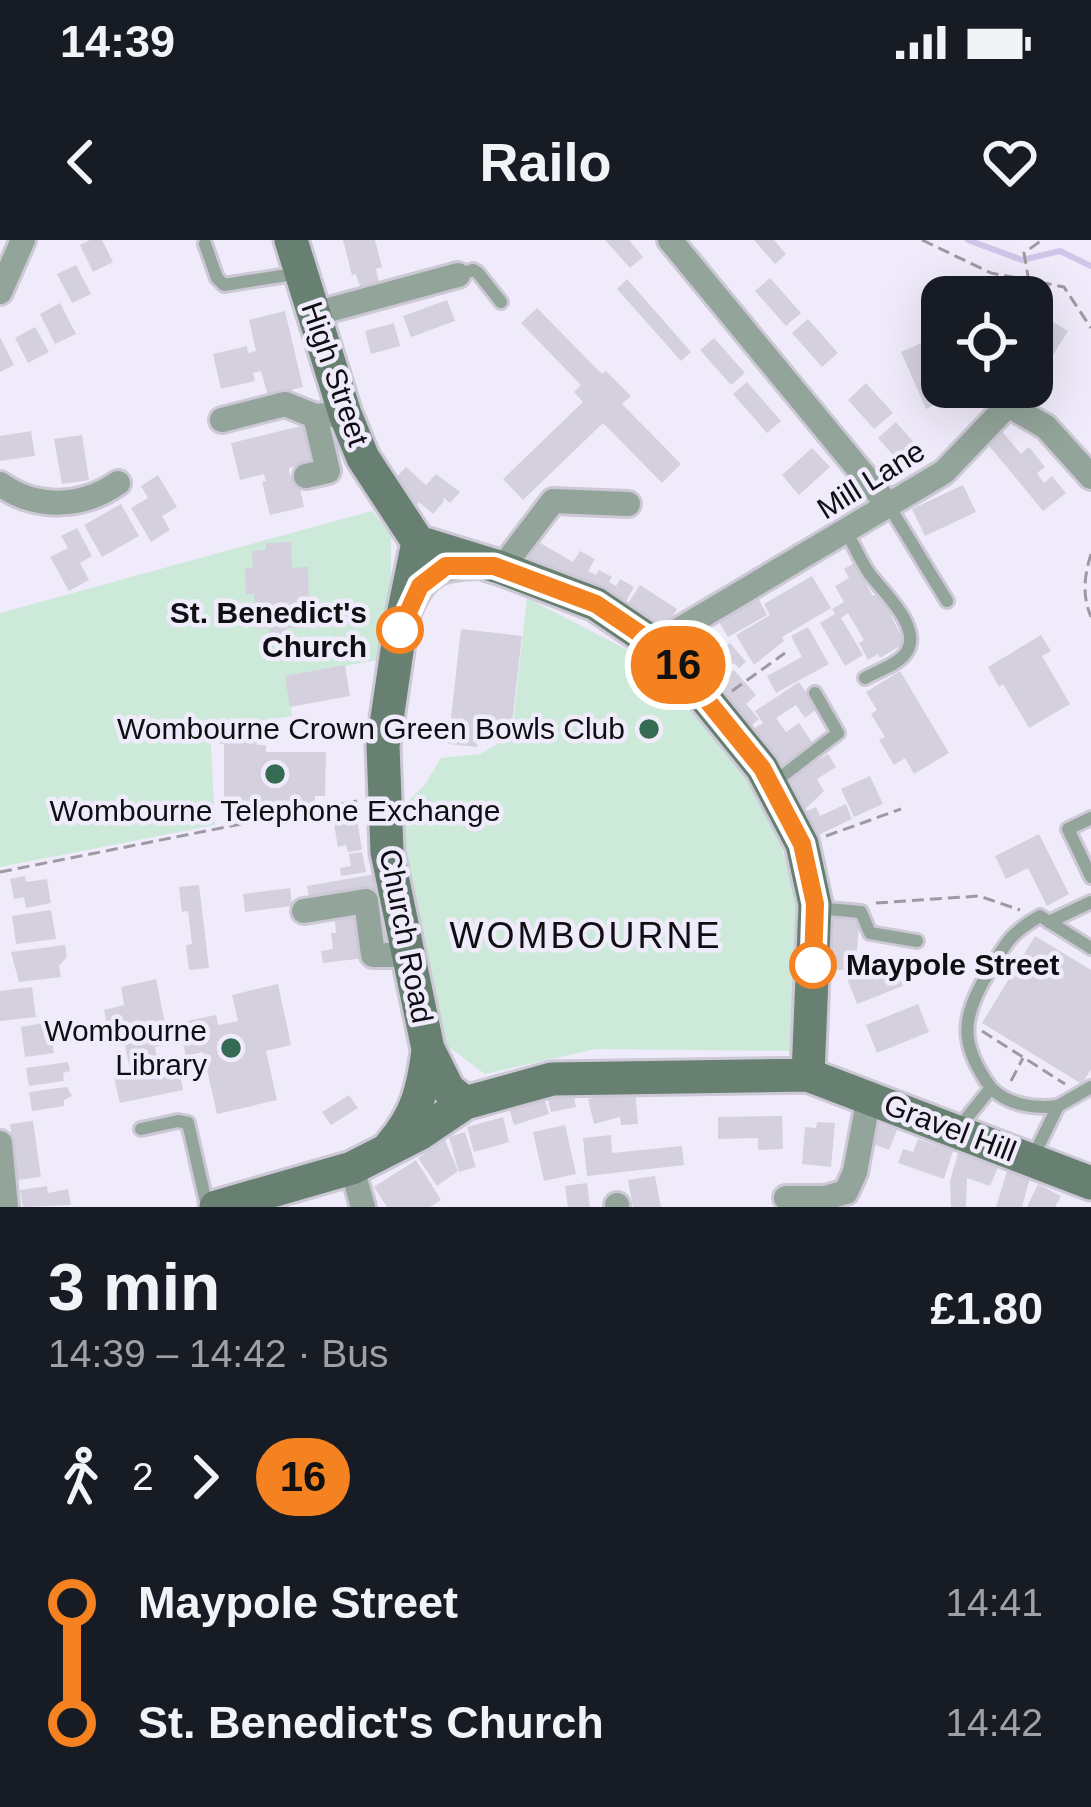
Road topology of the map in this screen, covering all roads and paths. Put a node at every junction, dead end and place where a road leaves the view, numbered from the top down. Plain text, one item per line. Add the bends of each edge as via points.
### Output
1 (23, 240) edge
2 (291, 240) edge
3 (670, 240) edge
4 (922, 240) edge
5 (1042, 240) edge
6 (206, 244) dead end
7 (301, 273) junction
8 (458, 274) joint
9 (1009, 276) edge
10 (1029, 276) edge
11 (1053, 285) edge
12 (0, 292) edge
13 (501, 302) dead end
14 (314, 314) junction
15 (1091, 328) edge
16 (330, 415) junction
17 (222, 420) dead end
18 (306, 476) dead end
19 (1091, 477) edge
20 (118, 483) dead end
21 (0, 484) edge
22 (628, 504) dead end
23 (889, 506) junction
24 (846, 531) junction
25 (418, 542) junction
26 (1091, 554) edge
27 (498, 567) junction
28 (947, 601) dead end
29 (1091, 617) edge
30 (400, 630) junction
31 (655, 644) junction
32 (785, 653) dead end
33 (865, 678) dead end
34 (815, 693) dead end
35 (711, 706) junction
36 (771, 784) junction
37 (386, 796) junction
38 (901, 808) dead end
39 (1091, 818) edge
40 (802, 844) junction
41 (0, 872) edge
42 (1091, 877) edge
43 (1091, 902) edge
44 (876, 903) dead end
45 (815, 908) junction
46 (304, 911) dead end
47 (1044, 919) junction
48 (917, 941) dead end
49 (1091, 948) edge
50 (409, 955) junction
51 (966, 1021) junction
52 (428, 1049) junction
53 (1024, 1056) junction
54 (808, 1076) junction
55 (1086, 1091) edge
56 (997, 1094) junction
57 (869, 1097) junction
58 (465, 1103) junction
59 (1058, 1106) junction
60 (141, 1129) dead end
61 (956, 1131) junction
62 (387, 1150) junction
63 (1, 1160) edge
64 (1032, 1160) junction
65 (352, 1168) junction
66 (1091, 1183) edge
67 (786, 1198) dead end
68 (6, 1207) edge
69 (212, 1207) edge
70 (363, 1207) edge

1 - 12 street
2 - 7 street, High Street
3 - 23 street
4 - 9 path
5 - 10 path via 1024,253
6 - 7 lane via 224,285
7 - 14 street, High Street
8 - 13 lane via 478,273
8 - 14 street
11 - 15 path via 1064,287
14 - 16 street, High Street
16 - 17 street via 285,404
16 - 18 street via 328,471
16 - 25 street, High Street
19 - 23 street, Mill Lane via 1046,427 1008,405 944,472
20 - 21 street via 62,504
22 - 27 street via 553,501
23 - 24 street, Mill Lane
23 - 28 lane
24 - 31 street, Mill Lane
24 - 33 lane via 896,605 910,645 904,657
25 - 27 street
25 - 30 street, Church Road
26 - 29 path via 1084,601
27 - 30 street via 446,566 420,586
27 - 31 street via 596,604
30 - 37 street, Church Road via 383,746
31 - 35 street
32 - 35 path
34 - 36 lane via 838,733
35 - 36 street
36 - 40 street
37 - 41 path
37 - 50 street, Church Road via 387,852
38 - 40 path
39 - 42 lane via 1068,829
40 - 45 street
43 - 47 lane
44 - 47 path via 979,896
45 - 48 lane via 861,912 870,933
45 - 54 street
46 - 50 street via 366,901 373,955
47 - 49 lane
47 - 51 lane via 1014,931
50 - 52 street, Church Road
51 - 53 path
51 - 56 lane via 969,1048
52 - 58 street, Church Road via 448,1089
52 - 62 street via 423,1092
53 - 55 path
53 - 56 path
54 - 57 street, Gravel Hill
54 - 58 street via 552,1079
55 - 59 lane
56 - 59 lane
56 - 61 lane
57 - 61 street, Gravel Hill
57 - 67 street via 846,1192
58 - 62 street
59 - 64 lane
60 - 69 lane via 188,1123
61 - 64 street, Gravel Hill
62 - 65 street
63 - 68 street
64 - 66 street, Gravel Hill
65 - 69 street
65 - 70 street

